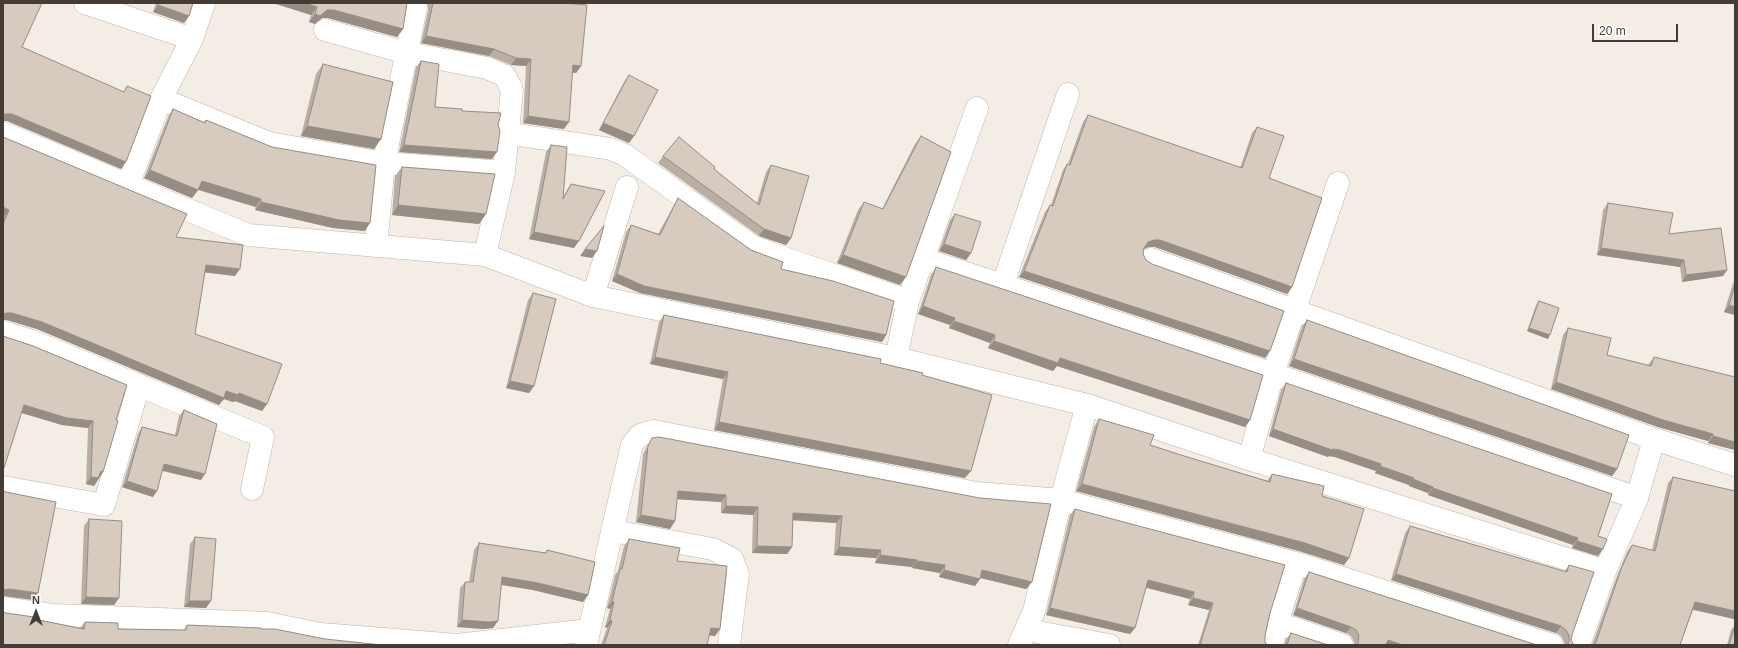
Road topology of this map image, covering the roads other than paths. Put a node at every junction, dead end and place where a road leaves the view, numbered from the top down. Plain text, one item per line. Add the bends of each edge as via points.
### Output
1 (85, 3) edge
2 (204, 3) edge
3 (414, 3) edge
4 (325, 30) dead end
5 (192, 39) junction
6 (407, 53) junction
7 (1068, 94) dead end
8 (161, 99) junction
9 (977, 108) dead end
10 (3, 133) edge
11 (506, 133) junction
12 (384, 163) junction
13 (504, 172) junction
14 (1338, 183) dead end
15 (128, 185) junction
16 (627, 187) dead end
17 (376, 246) junction
18 (485, 256) junction
19 (923, 259) junction
20 (1150, 259) dead end
21 (1003, 284) junction
22 (593, 296) junction
23 (908, 301) junction
24 (1294, 311) junction
25 (3, 332) edge
26 (896, 358) junction
27 (1273, 374) junction
28 (139, 385) junction
29 (1087, 405) junction
30 (1654, 439) junction
31 (1248, 459) junction
32 (1735, 464) edge
33 (3, 487) edge
34 (252, 489) dead end
35 (1637, 498) junction
36 (1061, 500) junction
37 (613, 531) junction
38 (1296, 563) junction
39 (1605, 571) junction
40 (3, 608) edge
41 (1277, 623) junction
42 (588, 637) edge
43 (1022, 637) edge
44 (321, 640) edge
45 (728, 645) edge
46 (1109, 645) edge
47 (1272, 645) edge
48 (1342, 645) edge
49 (1552, 645) edge
50 (1580, 645) edge

1 - 5 street
2 - 5 street
3 - 6 street via 416,7
4 - 6 street
5 - 8 street
6 - 11 street via 487,68 505,76 512,90
6 - 12 street
7 - 21 street
8 - 12 street via 269,143
8 - 15 street
9 - 19 street
10 - 15 street
11 - 13 street
11 - 23 street via 611,149 625,155 753,247
12 - 13 street
12 - 17 street
13 - 18 street
14 - 24 street
15 - 17 street via 248,235
16 - 22 street
17 - 18 street
18 - 22 street
19 - 21 street
19 - 23 street
20 - 24 street
21 - 27 street
22 - 26 street
23 - 26 street
24 - 27 street
24 - 30 street
25 - 28 street via 32,341
26 - 29 street
27 - 31 street
27 - 35 street
28 - 33 street via 104,505
28 - 34 street via 263,437
29 - 31 street
29 - 36 street
30 - 32 street
30 - 35 street
31 - 39 street
35 - 39 street
36 - 37 street via 977,493 653,431 640,434 632,445
36 - 38 street
36 - 43 street via 1034,611
37 - 42 street
37 - 45 street via 713,550 732,559 738,574
38 - 41 street
38 - 49 street
39 - 50 street
40 - 44 street via 52,614 267,623
41 - 47 street
41 - 48 street
42 - 44 street via 457,645
43 - 46 street

